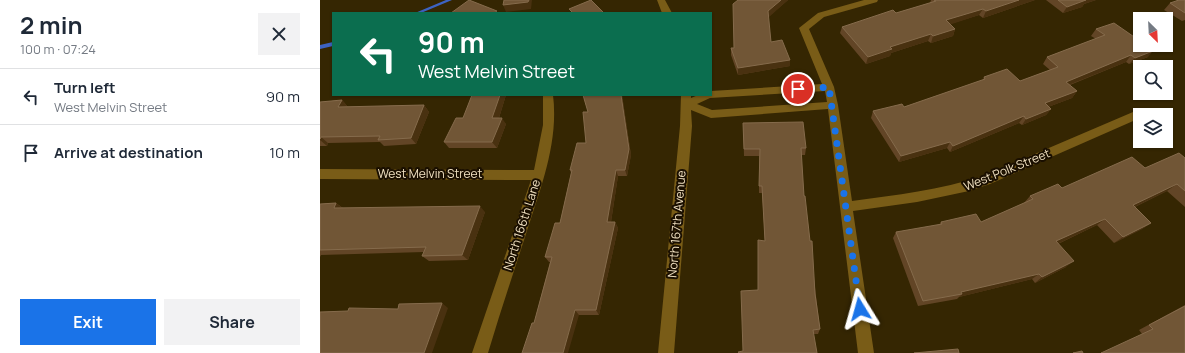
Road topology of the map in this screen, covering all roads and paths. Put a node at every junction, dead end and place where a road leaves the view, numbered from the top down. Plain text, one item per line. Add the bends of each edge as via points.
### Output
1 (661, 0) edge
2 (874, 0) edge
3 (667, 12) edge
4 (829, 87) junction
5 (712, 94) edge
6 (548, 96) edge
7 (704, 96) edge
8 (687, 100) edge
9 (833, 105) junction
10 (1133, 117) edge
11 (320, 174) edge
12 (539, 175) junction
13 (847, 207) junction
14 (480, 353) edge
15 (666, 353) edge
16 (866, 353) edge

1 - 3 street
2 - 4 street via 821,15 804,28
4 - 5 street
4 - 9 street
6 - 12 street, North 166th Lane via 550,108 546,144
7 - 8 street
8 - 9 street via 711,114
8 - 15 street, North 167th Avenue
9 - 13 street
10 - 13 street, West Polk Street via 962,189
11 - 12 street, West Melvin Street
12 - 14 street, North 166th Lane
13 - 16 street

